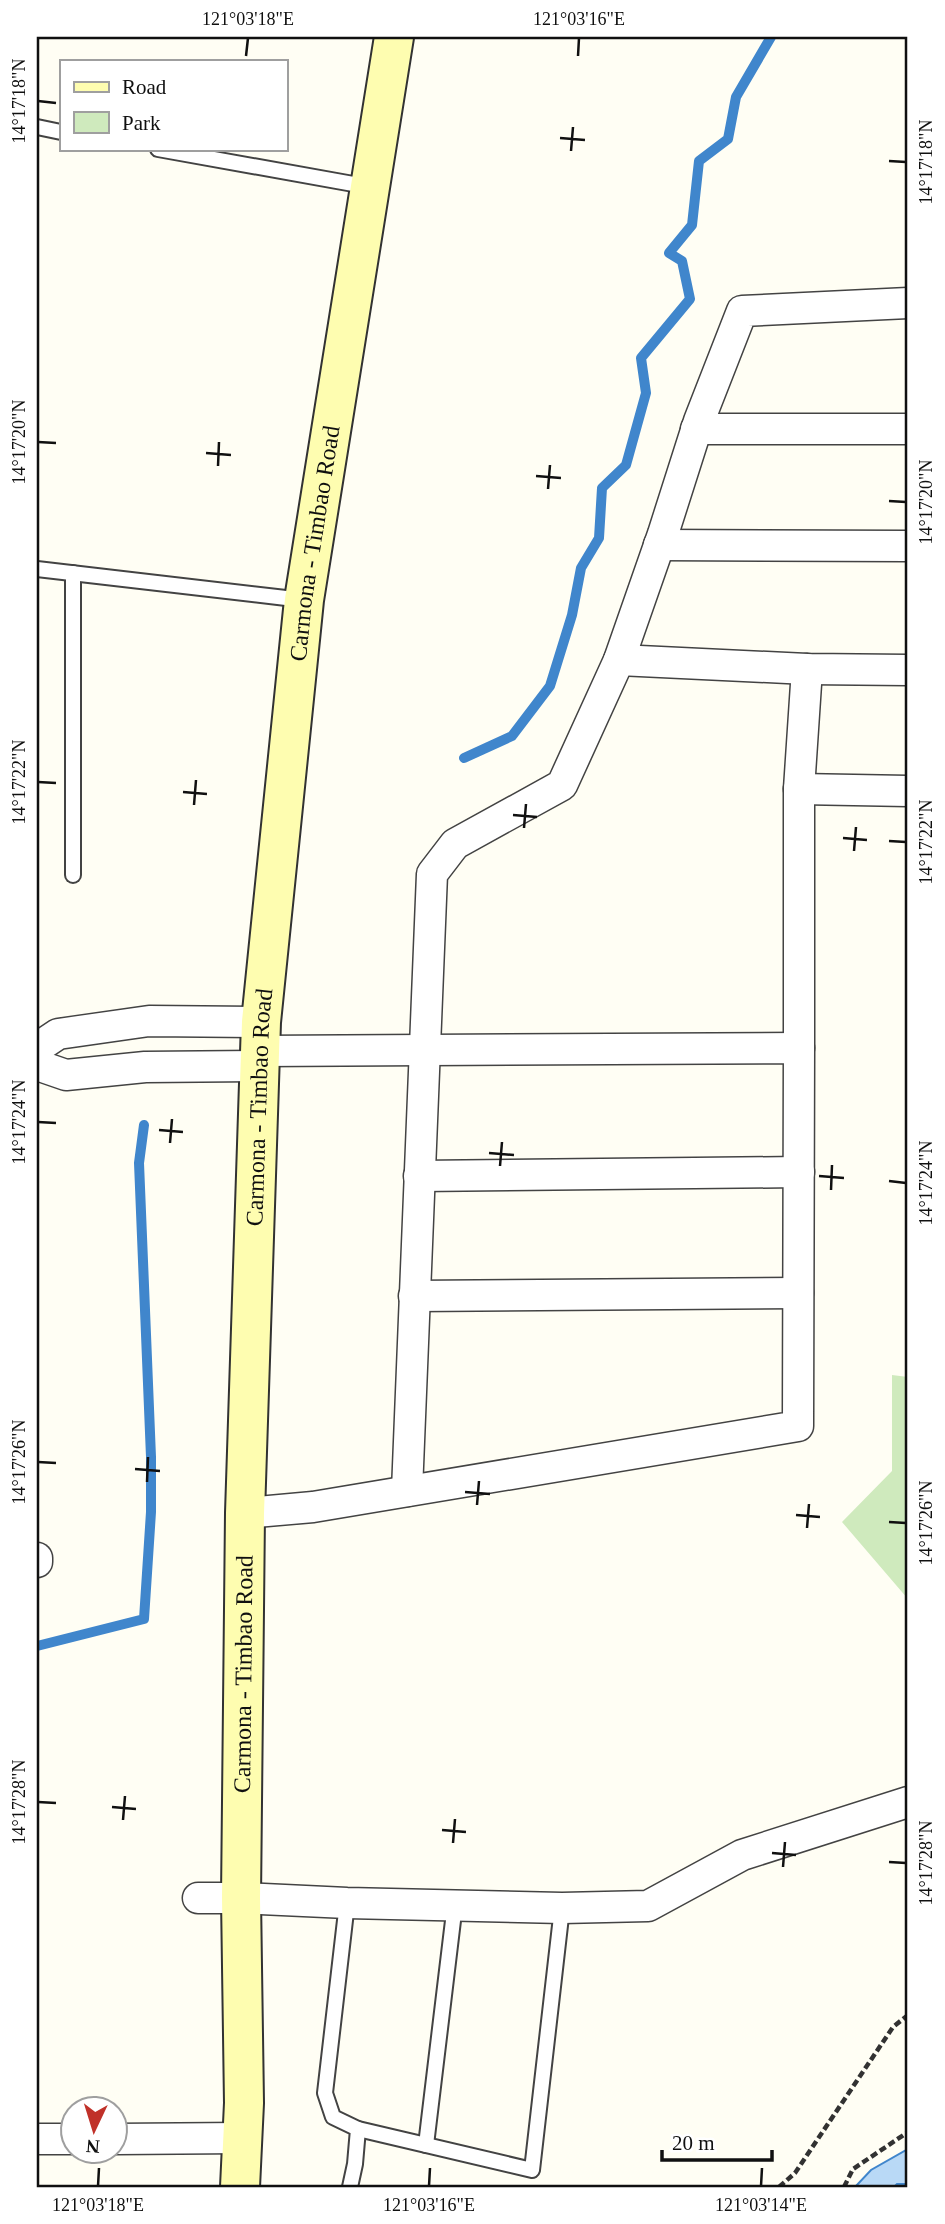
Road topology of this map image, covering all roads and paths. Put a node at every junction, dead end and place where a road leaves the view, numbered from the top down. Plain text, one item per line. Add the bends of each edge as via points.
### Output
1 (394, 37) edge
2 (37, 127) edge
3 (60, 132) edge
4 (164, 150) edge
5 (372, 187) junction
6 (908, 303) edge
7 (696, 429) junction
8 (908, 429) edge
9 (659, 545) junction
10 (908, 546) edge
11 (37, 569) edge
12 (73, 573) junction
13 (304, 600) junction
14 (618, 660) junction
15 (807, 669) junction
16 (908, 670) edge
17 (799, 789) junction
18 (908, 791) edge
19 (73, 875) dead end
20 (260, 1046) junction
21 (37, 1048) edge
22 (799, 1048) junction
23 (424, 1051) junction
24 (37, 1065) edge
25 (799, 1172) junction
26 (419, 1176) junction
27 (798, 1293) junction
28 (414, 1296) junction
29 (407, 1491) junction
30 (245, 1513) junction
31 (908, 1802) edge
32 (198, 1898) dead end
33 (241, 1898) junction
34 (347, 1903) junction
35 (454, 1904) junction
36 (562, 1908) junction
37 (908, 2015) edge
38 (358, 2129) junction
39 (908, 2132) edge
40 (242, 2138) junction
41 (37, 2139) edge
42 (60, 2139) edge
43 (130, 2139) edge
44 (426, 2145) junction
45 (240, 2187) edge
46 (350, 2187) edge
47 (779, 2187) edge
48 (844, 2187) edge

1 - 5 main road, Carmona - Timbao Road
2 - 3 lane
4 - 5 lane
5 - 13 main road, Carmona - Timbao Road
6 - 7 street via 742,312
7 - 8 street
7 - 9 street
9 - 10 street
9 - 14 street
11 - 12 lane
12 - 13 lane
12 - 19 lane
13 - 20 main road, Carmona - Timbao Road
14 - 15 street
14 - 23 street via 562,785 455,844 432,874
15 - 16 street
15 - 17 street
17 - 18 street
17 - 22 street
20 - 21 street via 149,1021 58,1034
20 - 23 street
20 - 24 street via 145,1067 66,1075
20 - 30 main road, Carmona - Timbao Road
22 - 23 street
22 - 25 street
23 - 26 street
25 - 26 street
25 - 27 street
26 - 28 street
27 - 28 street
27 - 29 street via 798,1426
28 - 29 street
29 - 30 street
30 - 33 main road, Carmona - Timbao Road
31 - 36 street via 742,1855 648,1906
32 - 33 street
33 - 34 street
33 - 40 main road, Carmona - Timbao Road
34 - 35 street
34 - 38 lane via 325,2093 333,2117
35 - 36 street
35 - 44 lane
36 - 44 lane via 532,2170
37 - 47 path via 893,2027 794,2173
38 - 44 lane
38 - 46 lane
39 - 48 path via 853,2169
40 - 43 street
40 - 45 main road, Carmona - Timbao Road
41 - 42 street

